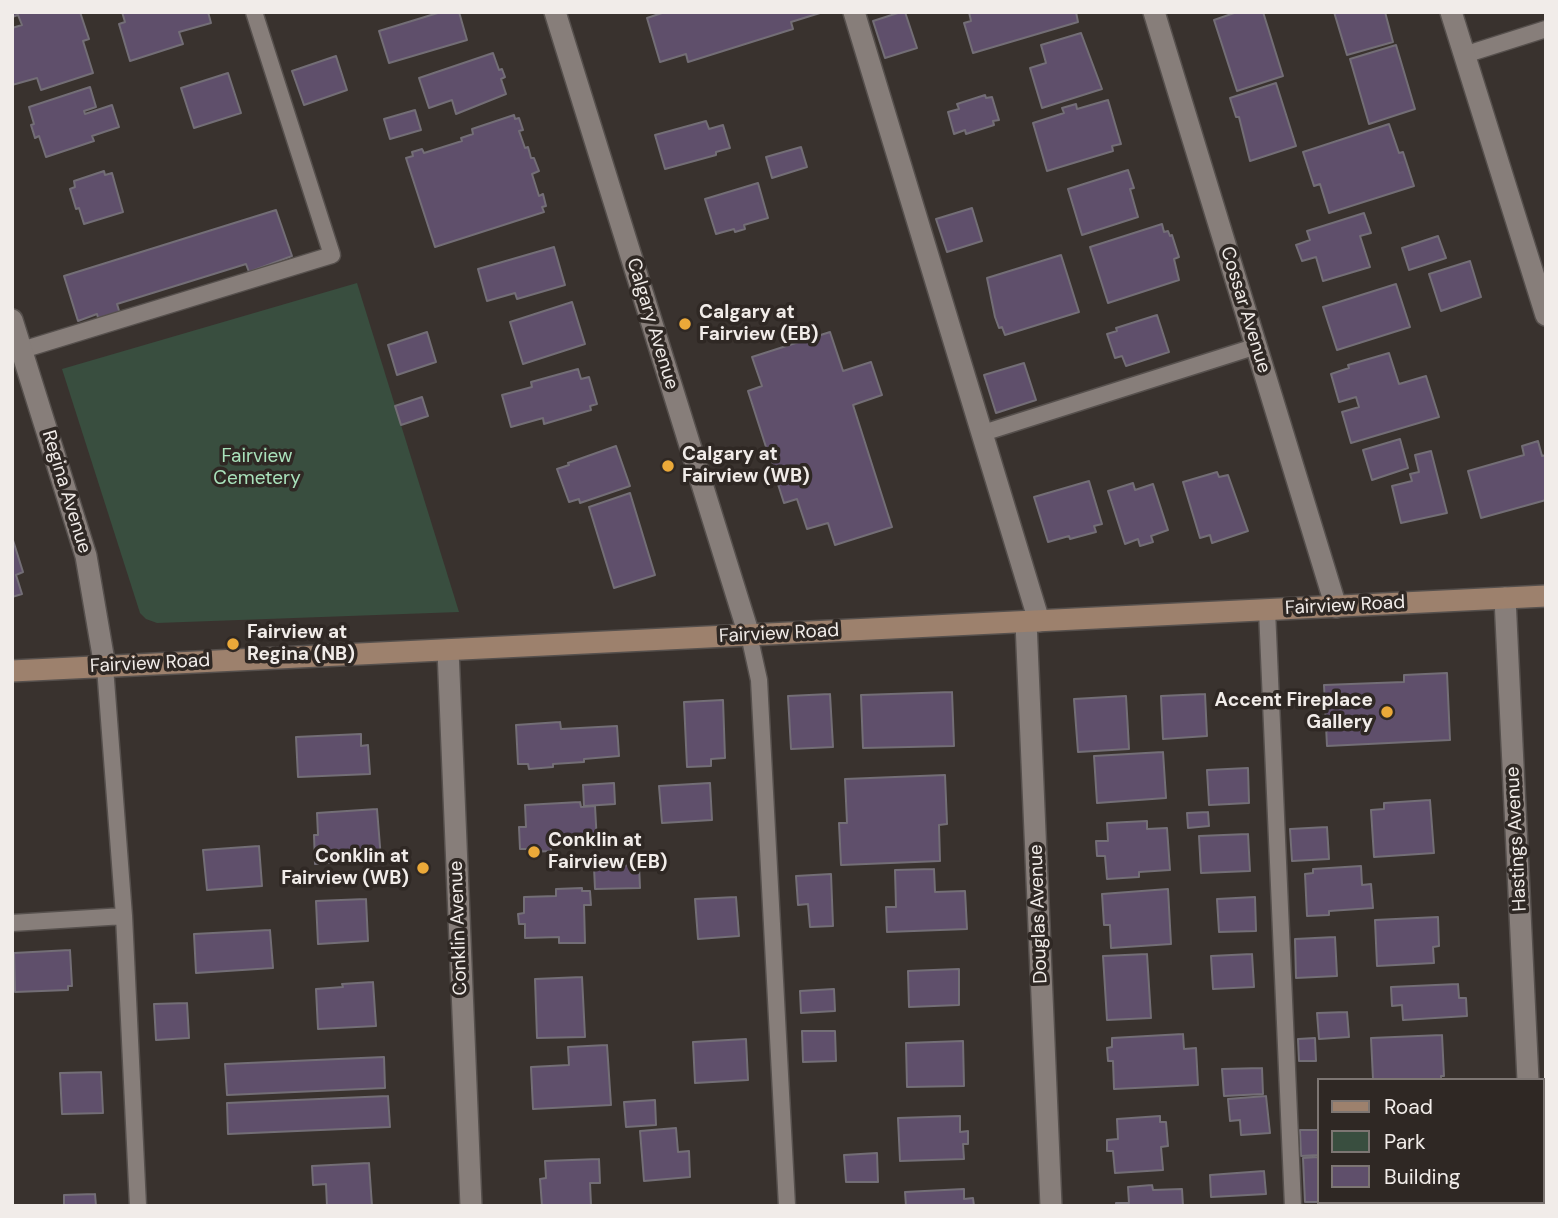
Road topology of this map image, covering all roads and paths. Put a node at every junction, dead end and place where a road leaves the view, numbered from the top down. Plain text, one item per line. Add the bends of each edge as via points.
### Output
1 (254, 12) edge
2 (555, 12) edge
3 (854, 12) edge
4 (1153, 12) edge
5 (1451, 12) edge
6 (1546, 29) edge
7 (1464, 55) junction
8 (1546, 315) edge
9 (12, 320) edge
10 (1256, 346) junction
11 (22, 350) junction
12 (983, 433) junction
13 (1546, 596) edge
14 (1505, 598) junction
15 (1336, 607) junction
16 (1267, 610) junction
17 (1033, 621) junction
18 (749, 635) junction
19 (448, 650) junction
20 (105, 667) junction
21 (12, 671) edge
22 (124, 916) junction
23 (12, 923) edge
24 (1528, 1078) edge
25 (138, 1206) edge
26 (471, 1206) edge
27 (788, 1206) edge
28 (1051, 1206) edge
29 (1293, 1206) edge

1 - 11 lane via 332,255
2 - 18 street, Calgary Avenue
3 - 12 street, Douglas Avenue
4 - 10 street, Cossar Avenue
5 - 7 street
6 - 7 lane
7 - 8 street
9 - 11 street, Regina Avenue
10 - 12 lane
10 - 15 street, Cossar Avenue
11 - 20 street, Regina Avenue via 86,556
12 - 17 street, Douglas Avenue
13 - 14 main road, Fairview Road
14 - 15 main road, Fairview Road
14 - 24 street, Hastings Avenue
15 - 16 main road, Fairview Road
16 - 17 main road, Fairview Road
16 - 29 lane
17 - 18 main road, Fairview Road
17 - 28 street, Douglas Avenue
18 - 19 main road, Fairview Road
18 - 27 lane via 759,680
19 - 20 main road, Fairview Road
19 - 26 street, Conklin Avenue
20 - 21 main road, Fairview Road
20 - 22 lane
22 - 23 lane
22 - 25 lane

